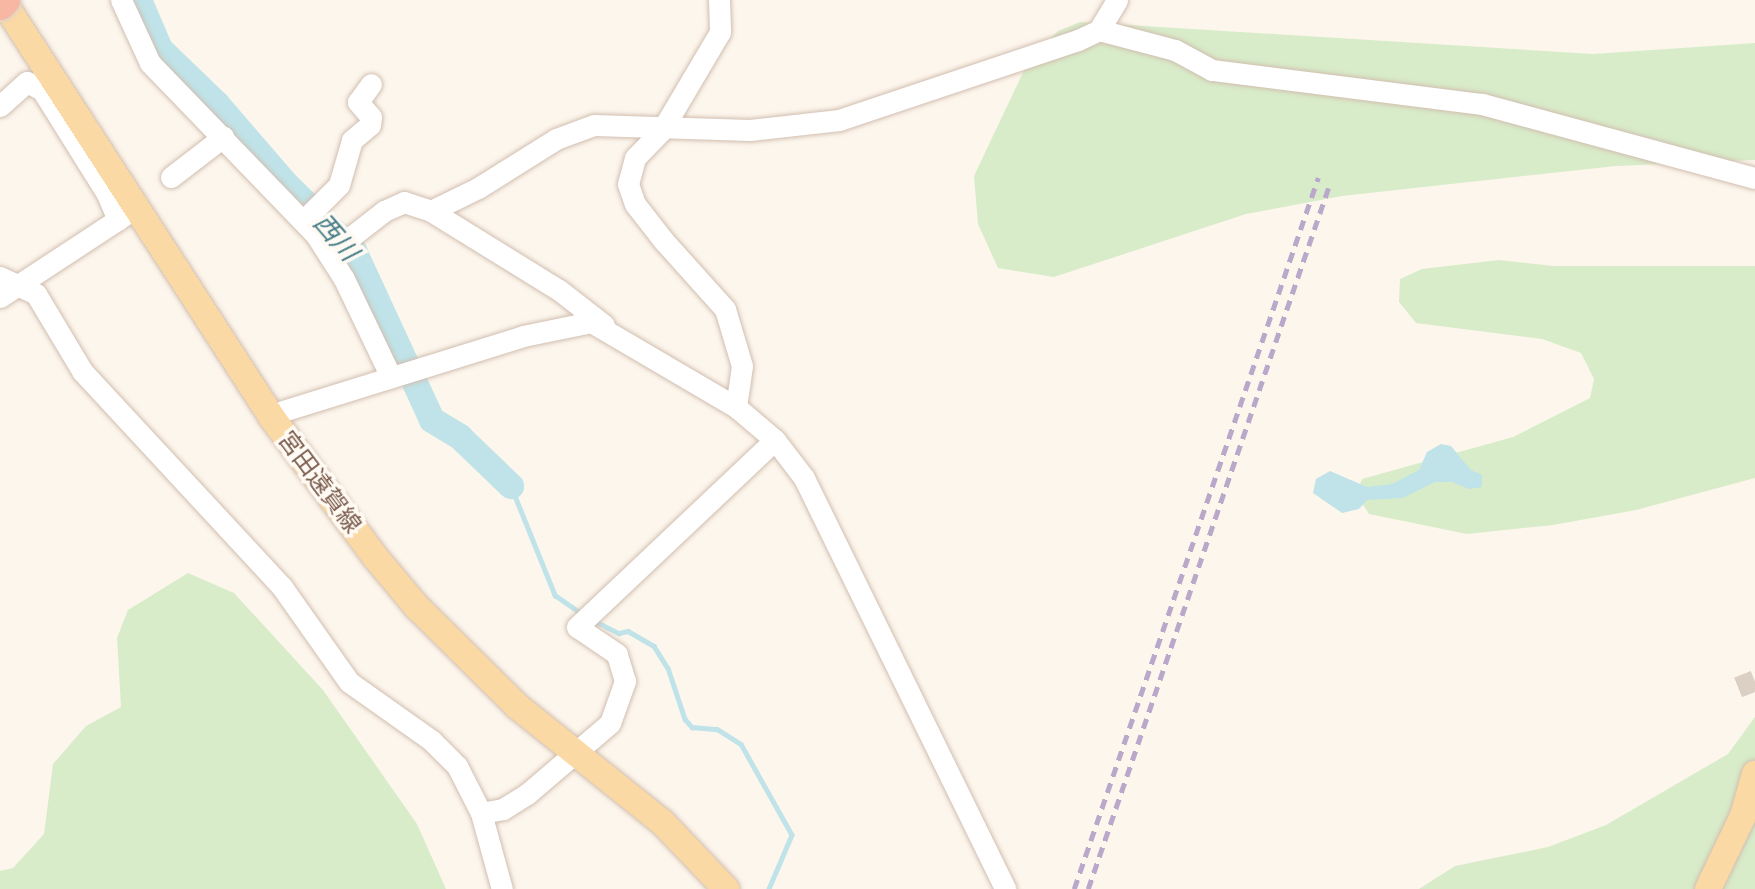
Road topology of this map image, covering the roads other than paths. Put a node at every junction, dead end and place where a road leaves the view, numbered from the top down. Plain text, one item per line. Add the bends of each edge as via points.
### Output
1 (121, 0) edge
2 (719, 0) edge
3 (1117, 0) edge
4 (2, 1) edge
5 (1099, 30) junction
6 (371, 84) dead end
7 (0, 106) edge
8 (662, 130) junction
9 (223, 137) junction
10 (172, 177) dead end
11 (1755, 178) edge
12 (431, 211) junction
13 (127, 214) junction
14 (304, 220) junction
15 (329, 254) junction
16 (6, 287) edge
17 (612, 330) junction
18 (391, 377) junction
19 (736, 407) junction
20 (270, 415) junction
21 (775, 440) junction
22 (575, 754) junction
23 (1755, 774) edge
24 (481, 813) junction
25 (502, 889) edge
26 (726, 889) edge
27 (1005, 889) edge
28 (1708, 889) edge

1 - 9 street via 149,64
2 - 8 street via 720,32
3 - 5 street
4 - 13 main road, 宮田遠賀線
5 - 8 street via 839,120 750,130
5 - 11 street via 1174,50 1212,70 1482,104
6 - 14 street via 358,102 371,117 370,125 352,140 339,185
7 - 13 street via 27,82 43,90 107,194
8 - 12 street via 594,125 556,139 478,188
8 - 19 street via 635,158 628,184 649,222 725,309 742,366
9 - 10 street
9 - 14 street
12 - 15 street via 404,202 384,211
12 - 17 street via 559,290
13 - 16 street
13 - 20 main road, 宮田遠賀線
14 - 15 street
15 - 18 street
16 - 24 street via 36,294 82,371 282,587 349,682 431,740 457,766
17 - 18 street via 591,321 568,323
17 - 19 street
18 - 20 street
19 - 21 street
20 - 22 main road, 宮田遠賀線 via 417,607 517,706
21 - 22 street via 577,627 617,654 625,681 610,723
21 - 27 street via 818,504
22 - 24 street via 519,799 503,809
22 - 26 main road, 宮田遠賀線 via 662,822
23 - 28 main road via 1743,816
24 - 25 street

